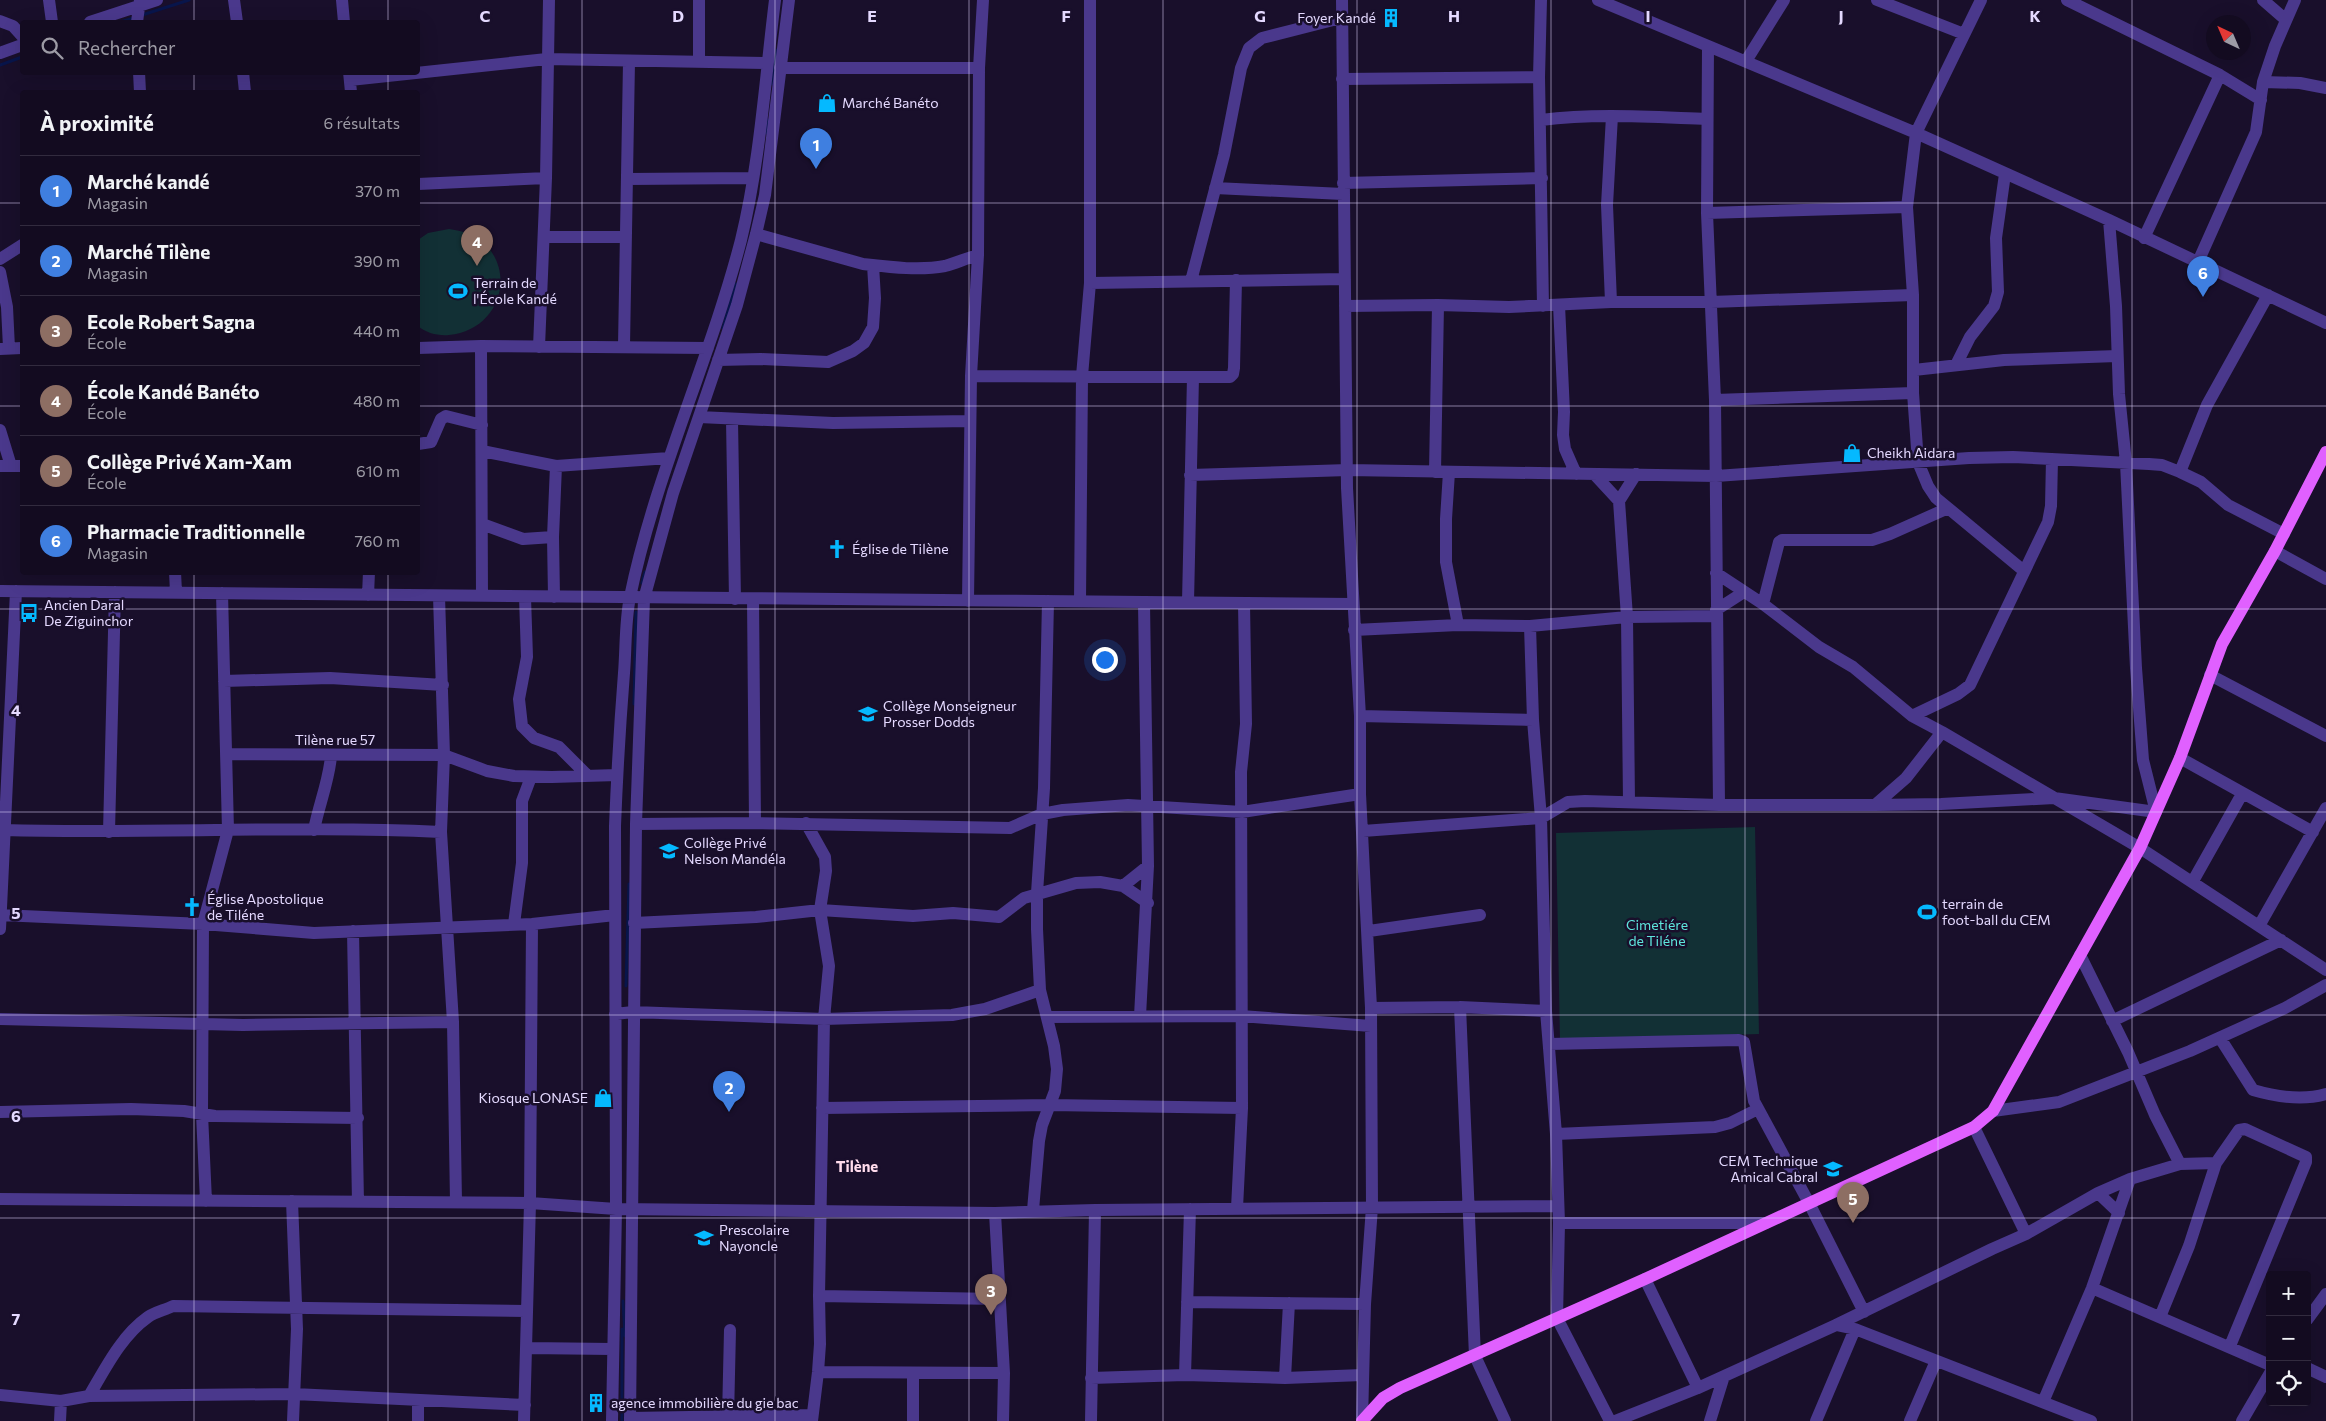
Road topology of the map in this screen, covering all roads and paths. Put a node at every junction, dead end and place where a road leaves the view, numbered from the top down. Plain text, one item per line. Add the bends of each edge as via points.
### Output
1 (49, 0) edge
2 (157, 0) edge
3 (234, 0) edge
4 (342, 0) edge
5 (549, 0) edge
6 (699, 0) edge
7 (776, 0) edge
8 (789, 0) edge
9 (983, 0) edge
10 (1090, 0) edge
11 (1342, 0) edge
12 (1541, 0) edge
13 (1598, 0) edge
14 (1784, 0) edge
15 (1879, 0) edge
16 (1981, 0) edge
17 (2067, 0) edge
18 (2263, 0) edge
19 (2294, 0) edge
20 (139, 3) edge
21 (1341, 18) junction
22 (52, 20) edge
23 (95, 20) edge
24 (137, 20) edge
25 (237, 20) edge
26 (344, 20) edge
27 (2286, 20) junction
28 (0, 21) edge
29 (20, 34) edge
30 (1964, 34) junction
31 (20, 46) edge
32 (1708, 47) junction
33 (0, 53) edge
34 (547, 60) junction
35 (1746, 61) junction
36 (629, 62) junction
37 (698, 62) junction
38 (767, 64) junction
39 (780, 68) junction
40 (978, 68) junction
41 (420, 74) edge
42 (140, 75) edge
43 (243, 75) edge
44 (413, 75) edge
45 (2220, 75) junction
46 (1539, 77) junction
47 (1342, 79) junction
48 (350, 82) edge
49 (2263, 82) junction
50 (2326, 88) edge
51 (140, 90) edge
52 (245, 90) edge
53 (2261, 100) junction
54 (1612, 116) junction
55 (1707, 119) junction
56 (1541, 120) junction
57 (1916, 133) junction
58 (2005, 174) junction
59 (546, 178) junction
60 (753, 178) junction
61 (1542, 178) junction
62 (628, 179) junction
63 (420, 184) edge
64 (1215, 188) junction
65 (1343, 188) junction
66 (1907, 208) junction
67 (1707, 213) junction
68 (2109, 220) junction
69 (756, 234) junction
70 (544, 237) junction
71 (626, 238) junction
72 (2144, 238) junction
73 (20, 246) edge
74 (978, 255) junction
75 (0, 260) edge
76 (2198, 262) junction
77 (873, 265) junction
78 (0, 272) edge
79 (1345, 279) junction
80 (1236, 280) junction
81 (1191, 281) junction
82 (1090, 282) junction
83 (2268, 294) junction
84 (1913, 295) junction
85 (1611, 302) junction
86 (1711, 302) junction
87 (1438, 305) junction
88 (1559, 305) junction
89 (1345, 306) junction
90 (1543, 306) junction
91 (2326, 323) edge
92 (481, 346) junction
93 (624, 346) junction
94 (539, 347) junction
95 (20, 348) edge
96 (420, 348) edge
97 (708, 348) junction
98 (4, 349) edge
99 (2118, 356) junction
100 (718, 360) junction
101 (1956, 365) junction
102 (1914, 370) junction
103 (971, 376) junction
104 (1082, 376) junction
105 (1193, 376) junction
106 (1913, 393) junction
107 (1716, 400) junction
108 (699, 417) junction
109 (732, 420) junction
110 (970, 421) junction
111 (482, 425) junction
112 (0, 430) edge
113 (420, 444) edge
114 (482, 451) junction
115 (2326, 452) edge
116 (669, 458) junction
117 (2052, 459) junction
118 (1918, 462) junction
119 (2126, 463) junction
120 (11, 466) edge
121 (556, 466) junction
122 (1348, 470) junction
123 (1435, 472) junction
124 (1449, 472) junction
125 (2180, 472) junction
126 (1576, 474) junction
127 (1594, 474) junction
128 (1636, 474) junction
129 (1190, 475) junction
130 (1716, 476) junction
131 (1619, 501) junction
132 (1946, 508) junction
133 (482, 524) junction
134 (2284, 534) junction
135 (553, 537) junction
136 (2275, 551) junction
137 (2024, 571) junction
138 (1716, 573) junction
139 (175, 575) edge
140 (369, 575) edge
141 (2326, 579) edge
142 (0, 591) edge
143 (16, 591) junction
144 (115, 592) junction
145 (176, 592) junction
146 (1744, 592) junction
147 (222, 593) junction
148 (368, 595) junction
149 (439, 596) junction
150 (482, 596) junction
151 (525, 597) junction
152 (554, 597) junction
153 (630, 598) junction
154 (644, 599) junction
155 (735, 599) junction
156 (753, 599) junction
157 (968, 601) junction
158 (1048, 601) junction
159 (1080, 601) junction
160 (1188, 602) junction
161 (1144, 603) junction
162 (1244, 603) junction
163 (1353, 604) junction
164 (1763, 604) junction
165 (1716, 613) junction
166 (1627, 617) junction
167 (1458, 625) junction
168 (1530, 626) junction
169 (1354, 630) junction
170 (2210, 675) junction
171 (224, 681) junction
172 (442, 685) junction
173 (6, 690) edge
174 (1360, 716) junction
175 (1912, 716) junction
176 (1533, 720) junction
177 (1942, 732) junction
178 (2326, 736) edge
179 (226, 754) junction
180 (444, 755) junction
181 (331, 756) junction
182 (2180, 758) junction
183 (617, 775) junction
184 (588, 776) junction
185 (531, 777) junction
186 (1360, 794) junction
187 (2242, 794) junction
188 (2054, 798) junction
189 (1629, 802) junction
190 (1719, 805) junction
191 (1875, 805) junction
192 (1146, 806) junction
193 (2326, 809) edge
194 (1242, 812) junction
195 (2156, 812) junction
196 (1042, 814) junction
197 (1542, 818) junction
198 (755, 823) junction
199 (806, 823) junction
200 (636, 824) junction
201 (4, 830) junction
202 (228, 830) junction
203 (314, 830) junction
204 (1363, 831) junction
205 (109, 832) junction
206 (441, 832) junction
207 (2313, 832) junction
208 (2140, 848) junction
209 (1148, 866) junction
210 (2193, 881) junction
211 (1123, 886) junction
212 (1037, 893) junction
213 (1148, 903) junction
214 (820, 910) junction
215 (0, 915) edge
216 (614, 915) junction
217 (1480, 915) dead end
218 (634, 923) junction
219 (203, 924) junction
220 (514, 924) junction
221 (532, 924) junction
222 (2259, 926) junction
223 (448, 928) junction
224 (0, 929) edge
225 (1368, 931) junction
226 (353, 932) junction
227 (2281, 940) junction
228 (2080, 956) junction
229 (2326, 970) edge
230 (2326, 985) edge
231 (1040, 990) junction
232 (1460, 1007) junction
233 (1371, 1008) junction
234 (1546, 1010) junction
235 (633, 1012) junction
236 (615, 1014) junction
237 (1140, 1016) junction
238 (1241, 1016) junction
239 (1047, 1017) junction
240 (824, 1019) junction
241 (0, 1020) edge
242 (2112, 1021) junction
243 (356, 1022) junction
244 (453, 1022) junction
245 (203, 1023) junction
246 (1371, 1026) junction
247 (2220, 1038) junction
248 (1549, 1044) junction
249 (2136, 1071) junction
250 (2326, 1094) edge
251 (1050, 1105) junction
252 (822, 1108) junction
253 (1242, 1108) junction
254 (1758, 1109) junction
255 (1993, 1111) junction
256 (0, 1112) edge
257 (202, 1114) junction
258 (358, 1118) junction
259 (1974, 1127) junction
260 (1556, 1134) junction
261 (2216, 1163) junction
262 (2180, 1164) junction
263 (2130, 1179) junction
264 (2098, 1194) junction
265 (0, 1198) edge
266 (206, 1201) junction
267 (292, 1201) junction
268 (358, 1202) junction
269 (456, 1202) junction
270 (530, 1203) junction
271 (1809, 1203) junction
272 (1558, 1206) junction
273 (1372, 1207) junction
274 (632, 1208) junction
275 (1237, 1208) junction
276 (1470, 1208) junction
277 (616, 1209) junction
278 (1190, 1209) junction
279 (0, 1210) edge
280 (1033, 1210) junction
281 (1095, 1210) junction
282 (821, 1212) junction
283 (995, 1213) junction
284 (2119, 1213) junction
285 (1559, 1223) junction
286 (1766, 1223) junction
287 (2026, 1234) junction
288 (1646, 1279) junction
289 (2092, 1288) junction
290 (2326, 1294) edge
291 (819, 1296) junction
292 (999, 1299) junction
293 (1187, 1302) junction
294 (1289, 1303) junction
295 (1365, 1304) junction
296 (296, 1309) junction
297 (526, 1311) junction
298 (1864, 1312) junction
299 (2310, 1316) edge
300 (2160, 1317) junction
301 (1557, 1318) junction
302 (1836, 1325) junction
303 (1856, 1329) junction
304 (730, 1330) dead end
305 (2230, 1346) junction
306 (527, 1348) junction
307 (612, 1349) junction
308 (1475, 1356) junction
309 (1936, 1361) junction
310 (2266, 1363) edge
311 (2311, 1370) edge
312 (818, 1372) junction
313 (913, 1373) junction
314 (1004, 1373) junction
315 (1185, 1375) junction
316 (1362, 1375) junction
317 (1724, 1376) junction
318 (2326, 1377) edge
319 (1091, 1378) junction
320 (1285, 1378) junction
321 (2266, 1380) edge
322 (1698, 1388) junction
323 (294, 1394) junction
324 (0, 1395) edge
325 (89, 1396) junction
326 (418, 1400) junction
327 (61, 1401) junction
328 (2043, 1402) junction
329 (525, 1405) junction
330 (728, 1418) junction
331 (812, 1418) edge
332 (630, 1420) edge
333 (60, 1421) edge
334 (293, 1421) edge
335 (418, 1421) edge
336 (524, 1421) edge
337 (612, 1421) edge
338 (913, 1421) edge
339 (1004, 1421) edge
340 (1091, 1421) edge
341 (1362, 1421) edge
342 (1505, 1421) edge
343 (1616, 1421) edge
344 (1710, 1421) edge
345 (1816, 1421) edge
346 (1910, 1421) edge
347 (2091, 1421) edge
348 (2242, 1421) edge

1 - 22 street
2 - 20 street
3 - 25 street
4 - 26 street
5 - 34 street
6 - 37 street
7 - 38 street
8 - 39 street
9 - 40 street
10 - 82 street
11 - 21 street
12 - 46 street
13 - 32 street
14 - 35 street
15 - 30 street
16 - 30 street
17 - 45 street
18 - 27 street
19 - 27 street
20 - 23 street
20 - 24 street
21 - 47 street
21 - 64 street via 1262,38 1249,48 1241,68
27 - 49 street
28 - 29 street via 9,23
30 - 57 street
31 - 33 street
32 - 35 street
32 - 55 street
34 - 36 street
34 - 41 street
34 - 59 street
35 - 57 street
36 - 37 street
36 - 62 street
37 - 38 street
38 - 60 street
39 - 40 street
39 - 69 street via 765,194
40 - 74 street
42 - 51 street
43 - 52 street
44 - 48 street
45 - 53 street
45 - 72 street
46 - 47 street
46 - 56 street
47 - 65 street
49 - 50 street via 2300,83
49 - 53 street
53 - 76 street via 2256,132
54 - 55 street
54 - 56 street
54 - 85 street via 1607,205
55 - 67 street
56 - 61 street
57 - 58 street
57 - 66 street
58 - 68 street
58 - 101 street via 1996,238 1998,292 1994,306 1970,337
59 - 63 street
59 - 70 street
60 - 62 street
60 - 97 street via 739,247
61 - 65 street
61 - 90 street
62 - 71 street
64 - 65 street
64 - 81 street
65 - 79 street
66 - 67 street
66 - 84 street
67 - 86 street
68 - 72 street
68 - 99 street
69 - 77 street
69 - 100 street
70 - 71 street
70 - 94 street
71 - 93 street
72 - 76 street
73 - 75 street
74 - 77 street via 936,267
74 - 103 street
76 - 83 street
77 - 100 street via 873,326 864,342 853,351 828,362
78 - 98 street via 7,308
79 - 80 street
79 - 89 street
80 - 81 street
80 - 105 street via 1234,374 1230,377
81 - 82 street
82 - 104 street
83 - 91 street
83 - 125 street via 2207,405
84 - 86 street
84 - 102 street
85 - 86 street
85 - 88 street
86 - 107 street
87 - 89 street
87 - 90 street
87 - 123 street
88 - 90 street
88 - 126 street via 1563,435 1565,449
89 - 122 street
92 - 94 street
92 - 96 street
92 - 111 street
93 - 94 street
93 - 97 street
95 - 98 street
97 - 116 street
99 - 101 street via 2027,358
99 - 119 street
100 - 108 street
101 - 102 street
102 - 106 street
103 - 104 street
103 - 110 street
104 - 105 street
104 - 159 street
105 - 129 street
106 - 107 street
106 - 118 street
107 - 130 street
108 - 109 street
108 - 154 street via 673,493
109 - 110 street via 833,423
109 - 155 street
110 - 157 street
111 - 113 street via 446,416 431,442
111 - 114 street
112 - 120 street
114 - 121 street
114 - 133 street
115 - 134 main road
116 - 121 street
116 - 153 street
117 - 118 street via 1970,458
117 - 119 street
117 - 137 street via 2048,522
118 - 130 street
118 - 132 street via 1928,486
119 - 125 street via 2162,465
119 - 195 street via 2143,760
121 - 135 street
122 - 123 street
122 - 129 street
122 - 163 street
123 - 124 street
124 - 126 street
124 - 167 street via 1446,562
125 - 134 street via 2201,482 2228,505
126 - 127 street
127 - 128 street
127 - 131 street
128 - 130 street
128 - 131 street
129 - 160 street
130 - 138 street
131 - 166 street
132 - 137 street
132 - 164 street via 1872,540 1782,540
133 - 135 street via 523,539
133 - 150 street
134 - 136 main road
135 - 152 street
136 - 141 street
136 - 170 main road via 2222,644
137 - 175 street via 1970,685
138 - 146 street
138 - 165 street
139 - 145 street
140 - 148 street
142 - 143 street
143 - 144 street
143 - 173 street
144 - 145 street
144 - 205 street
145 - 147 street
146 - 164 street
146 - 165 street
147 - 148 street
147 - 171 street
148 - 149 street
149 - 150 street
149 - 172 street
150 - 151 street
151 - 152 street
151 - 184 street via 526,657 519,699 522,726 534,738 559,747
152 - 153 street
153 - 154 street
153 - 183 street
154 - 155 street
154 - 200 street
155 - 156 street
156 - 157 street
156 - 198 street
157 - 158 street
158 - 159 street
158 - 196 street
159 - 161 street
160 - 161 street
160 - 162 street
161 - 192 street
162 - 163 street
162 - 194 street via 1246,724 1241,772
163 - 169 street
164 - 175 street via 1868,679
165 - 166 street
165 - 190 street
166 - 168 street
166 - 189 street
167 - 168 street
167 - 169 street
168 - 176 street
169 - 174 street
170 - 178 street
170 - 182 main road
171 - 172 street via 330,678
171 - 179 street
172 - 180 street
173 - 201 street
174 - 176 street
174 - 186 street
175 - 177 street
176 - 197 street
177 - 188 street
177 - 191 street via 1906,778
179 - 181 street, Tilène rue 57
179 - 202 street
180 - 181 street, Tilène rue 57
180 - 185 street, Tilène rue 57 via 493,772
180 - 206 street
181 - 203 street via 330,777
182 - 187 street
182 - 195 main road
183 - 184 street, Tilène rue 57
183 - 216 street
184 - 185 street, Tilène rue 57
185 - 220 street via 522,801 522,863
186 - 194 street
186 - 204 street
187 - 207 street
187 - 210 street
188 - 191 street
188 - 195 street
188 - 208 street
189 - 190 street
189 - 197 street via 1568,802
190 - 191 street
192 - 194 street
192 - 196 street
192 - 209 street
193 - 207 street
194 - 238 street
195 - 208 main road
196 - 199 street via 1010,828
196 - 212 street
197 - 204 street
197 - 234 street
198 - 199 street
198 - 200 street
199 - 214 street via 825,858
200 - 218 street
201 - 205 street
201 - 215 street
202 - 203 street
202 - 205 street
202 - 219 street
203 - 206 street
204 - 225 street
206 - 223 street
207 - 222 street
208 - 210 street
208 - 228 main road
209 - 211 street
209 - 213 street
210 - 222 street
211 - 212 street via 1100,882 1076,883
211 - 213 street
212 - 214 street via 1024,898 998,917
212 - 231 street
213 - 237 street
214 - 218 street via 756,917
214 - 240 street via 829,966
215 - 219 street
215 - 224 street
216 - 221 street
216 - 236 street
217 - 225 street
218 - 235 street
219 - 226 street via 277,931
219 - 245 street
220 - 221 street
220 - 223 street
221 - 270 street
222 - 227 street
223 - 226 street
223 - 244 street
225 - 233 street
226 - 243 street
227 - 229 street
227 - 242 street
228 - 242 street
228 - 255 main road
230 - 247 street
231 - 239 street
231 - 240 street via 985,1010 952,1015
232 - 233 street
232 - 234 street
232 - 276 street
233 - 246 street
234 - 248 street
235 - 236 street
235 - 240 street
235 - 274 street
236 - 277 street
237 - 238 street
237 - 239 street
238 - 246 street
238 - 253 street
239 - 251 street via 1057,1069
240 - 252 street
241 - 245 street
242 - 249 street
243 - 244 street
243 - 245 street
243 - 258 street
244 - 269 street
245 - 257 street
246 - 273 street
247 - 249 street
247 - 250 street via 2253,1090 2299,1099
248 - 254 street via 1739,1040 1746,1046 1752,1091
248 - 260 street
249 - 255 street via 2059,1102
249 - 262 street
251 - 252 street
251 - 253 street
251 - 280 street via 1039,1141
252 - 282 street
253 - 275 street
254 - 260 street via 1715,1127
254 - 271 street
255 - 259 main road
256 - 257 street via 131,1109
257 - 258 street
257 - 266 street
258 - 268 street
259 - 271 main road
259 - 287 street
260 - 272 street
261 - 262 street
261 - 300 street via 2189,1246
261 - 305 street via 2239,1130 2245,1129 2306,1157
262 - 263 street
263 - 264 street
263 - 284 street
264 - 284 street
264 - 287 street
265 - 266 street
265 - 279 street
266 - 267 street
267 - 268 street
267 - 296 street
268 - 269 street
269 - 270 street
270 - 277 street
270 - 297 street
271 - 286 main road
271 - 298 street
272 - 276 street
272 - 285 street
273 - 275 street
273 - 276 street
273 - 295 street
274 - 277 street
274 - 282 street
274 - 332 street
275 - 278 street
276 - 308 street
277 - 307 street
278 - 281 street
278 - 293 street
280 - 281 street
280 - 283 street
281 - 319 street
282 - 283 street
282 - 291 street
283 - 292 street
284 - 289 street
285 - 286 street
285 - 301 street
286 - 288 main road
287 - 298 street
288 - 301 main road
288 - 322 street
289 - 300 street
289 - 328 street
290 - 299 street
291 - 292 street
291 - 312 street
292 - 314 street
293 - 294 street
293 - 315 street
294 - 295 street
294 - 320 street
295 - 316 street
296 - 297 street
296 - 323 street
296 - 325 street via 173,1306 149,1316 131,1332
297 - 306 street
298 - 302 street
300 - 305 street
301 - 308 main road
301 - 343 street
302 - 303 street
302 - 317 street
303 - 309 street
303 - 345 street
304 - 330 street
305 - 310 street
306 - 307 street
306 - 329 street
307 - 337 street
308 - 341 main road via 1400,1388 1383,1398
308 - 342 street
309 - 328 street
309 - 346 street
311 - 318 street
312 - 313 street
312 - 331 street
313 - 314 street
313 - 338 street
314 - 339 street
315 - 319 street
315 - 320 street
316 - 320 street
316 - 341 street
317 - 322 street
317 - 344 street
319 - 340 street
321 - 348 street
322 - 343 street
323 - 325 street
323 - 326 street
323 - 334 street
324 - 327 street
325 - 327 street
326 - 329 street
326 - 335 street
327 - 333 street
328 - 347 street
329 - 336 street
330 - 331 street
330 - 332 street

